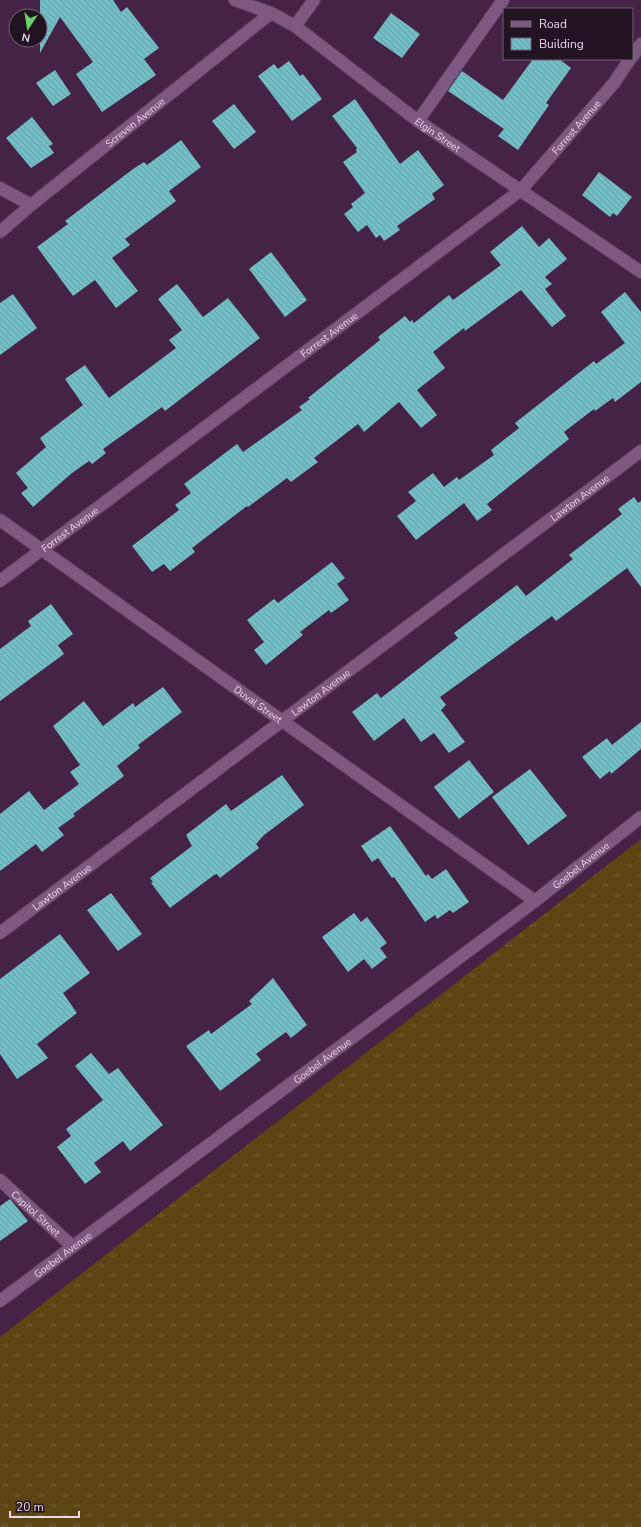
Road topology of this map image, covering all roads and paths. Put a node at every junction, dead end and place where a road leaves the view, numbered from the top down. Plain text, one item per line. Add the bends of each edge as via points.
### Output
1 (235, 0) edge
2 (314, 0) edge
3 (503, 0) edge
4 (271, 13) junction
5 (295, 26) junction
6 (641, 44) edge
7 (633, 55) edge
8 (630, 60) edge
9 (418, 121) junction
10 (0, 188) edge
11 (521, 190) junction
12 (31, 205) junction
13 (0, 232) edge
14 (641, 272) edge
15 (641, 451) edge
16 (0, 520) edge
17 (43, 550) junction
18 (0, 581) edge
19 (281, 720) junction
20 (641, 817) edge
21 (535, 901) junction
22 (0, 933) edge
23 (0, 1180) edge
24 (72, 1246) junction
25 (0, 1301) edge

1 - 4 street, Elgin Street
2 - 5 street
3 - 9 street
4 - 5 street, Elgin Street
4 - 12 street, Screven Avenue
5 - 9 street, Elgin Street
6 - 7 street, Forrest Avenue
8 - 11 street, Forrest Avenue via 614,82
9 - 11 street, Elgin Street
10 - 12 street
11 - 14 street, Elgin Street
11 - 17 street, Forrest Avenue
12 - 13 street, Screven Avenue
15 - 19 street, Lawton Avenue
16 - 17 street, Duval Street
17 - 18 street, Forrest Avenue
17 - 19 street, Duval Street
19 - 21 street, Duval Street
19 - 22 street, Lawton Avenue
20 - 21 street, Goebel Avenue
21 - 24 street, Goebel Avenue
23 - 24 street, Capitol Street
24 - 25 street, Goebel Avenue

